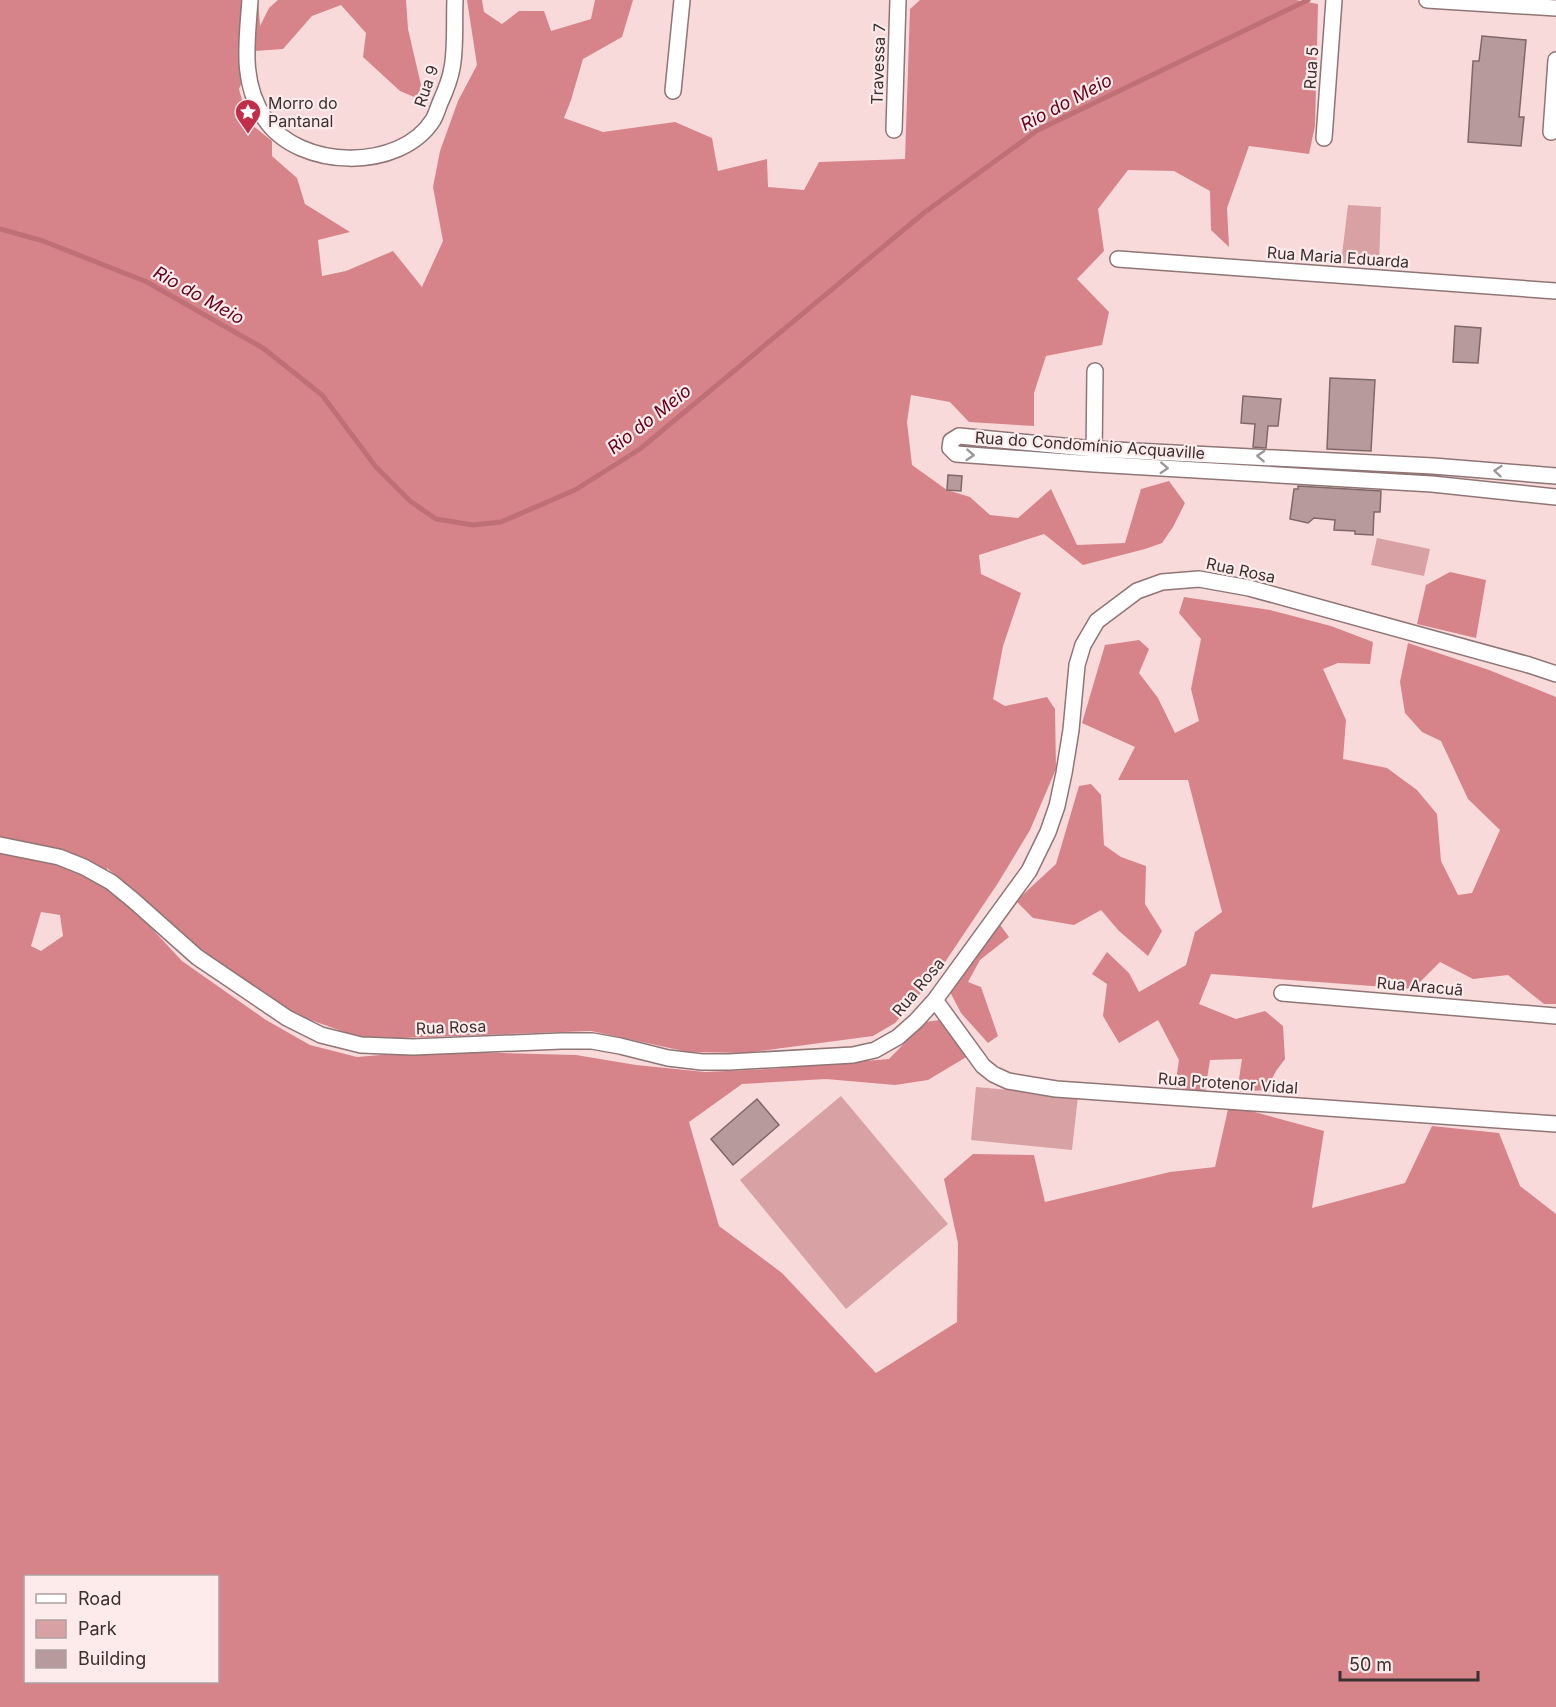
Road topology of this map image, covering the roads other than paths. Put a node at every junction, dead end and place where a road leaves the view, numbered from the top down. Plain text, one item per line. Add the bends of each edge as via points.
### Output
1 (250, 0) edge
2 (455, 0) edge
3 (682, 0) edge
4 (898, 0) edge
5 (1334, 0) edge
6 (1427, 0) edge
7 (1556, 8) edge
8 (1556, 60) edge
9 (673, 91) dead end
10 (894, 130) dead end
11 (1551, 132) dead end
12 (1324, 138) dead end
13 (1118, 259) dead end
14 (1556, 291) edge
15 (1095, 371) dead end
16 (1094, 457) junction
17 (1293, 458) junction
18 (1433, 466) junction
19 (1291, 475) junction
20 (1556, 476) edge
21 (1432, 484) junction
22 (1556, 497) edge
23 (1556, 674) edge
24 (0, 845) edge
25 (1282, 993) dead end
26 (935, 1000) junction
27 (1556, 1016) edge
28 (1556, 1124) edge

1 - 2 street, Rua 9 via 246,55 249,84 266,121 295,145 340,158 389,153 415,140 433,120 453,68
3 - 9 street
4 - 10 street, Travessa 7
5 - 12 street, Rua 5
6 - 7 street
8 - 11 street
13 - 14 street, Rua Maria Eduarda
15 - 16 street
16 -> 16 street, Rua do Condomínio Acquaville via 959,436 951,441 950,448 956,454
17 -> 16 street, Rua do Condomínio Acquaville
16 -> 19 street, Rua do Condomínio Acquaville
17 - 18 street, Rua do Condomínio Acquaville
17 - 19 street
20 -> 18 street, Rua do Condomínio Acquaville
18 - 21 street
19 - 21 street, Rua do Condomínio Acquaville
21 - 22 street, Rua do Condomínio Acquaville
23 - 26 street, Rua Rosa via 1249,588 1198,579 1162,582 1137,591 1098,621 1083,645 1064,773 1040,852
24 - 26 street, Rua Rosa via 59,857 84,867 111,882 197,957 287,1018 321,1035 361,1045 592,1041 702,1062 853,1055 875,1050 898,1037
25 - 27 street, Rua Aracuã
26 - 28 street, Rua Protenor Vidal via 983,1066 1008,1081 1056,1089

